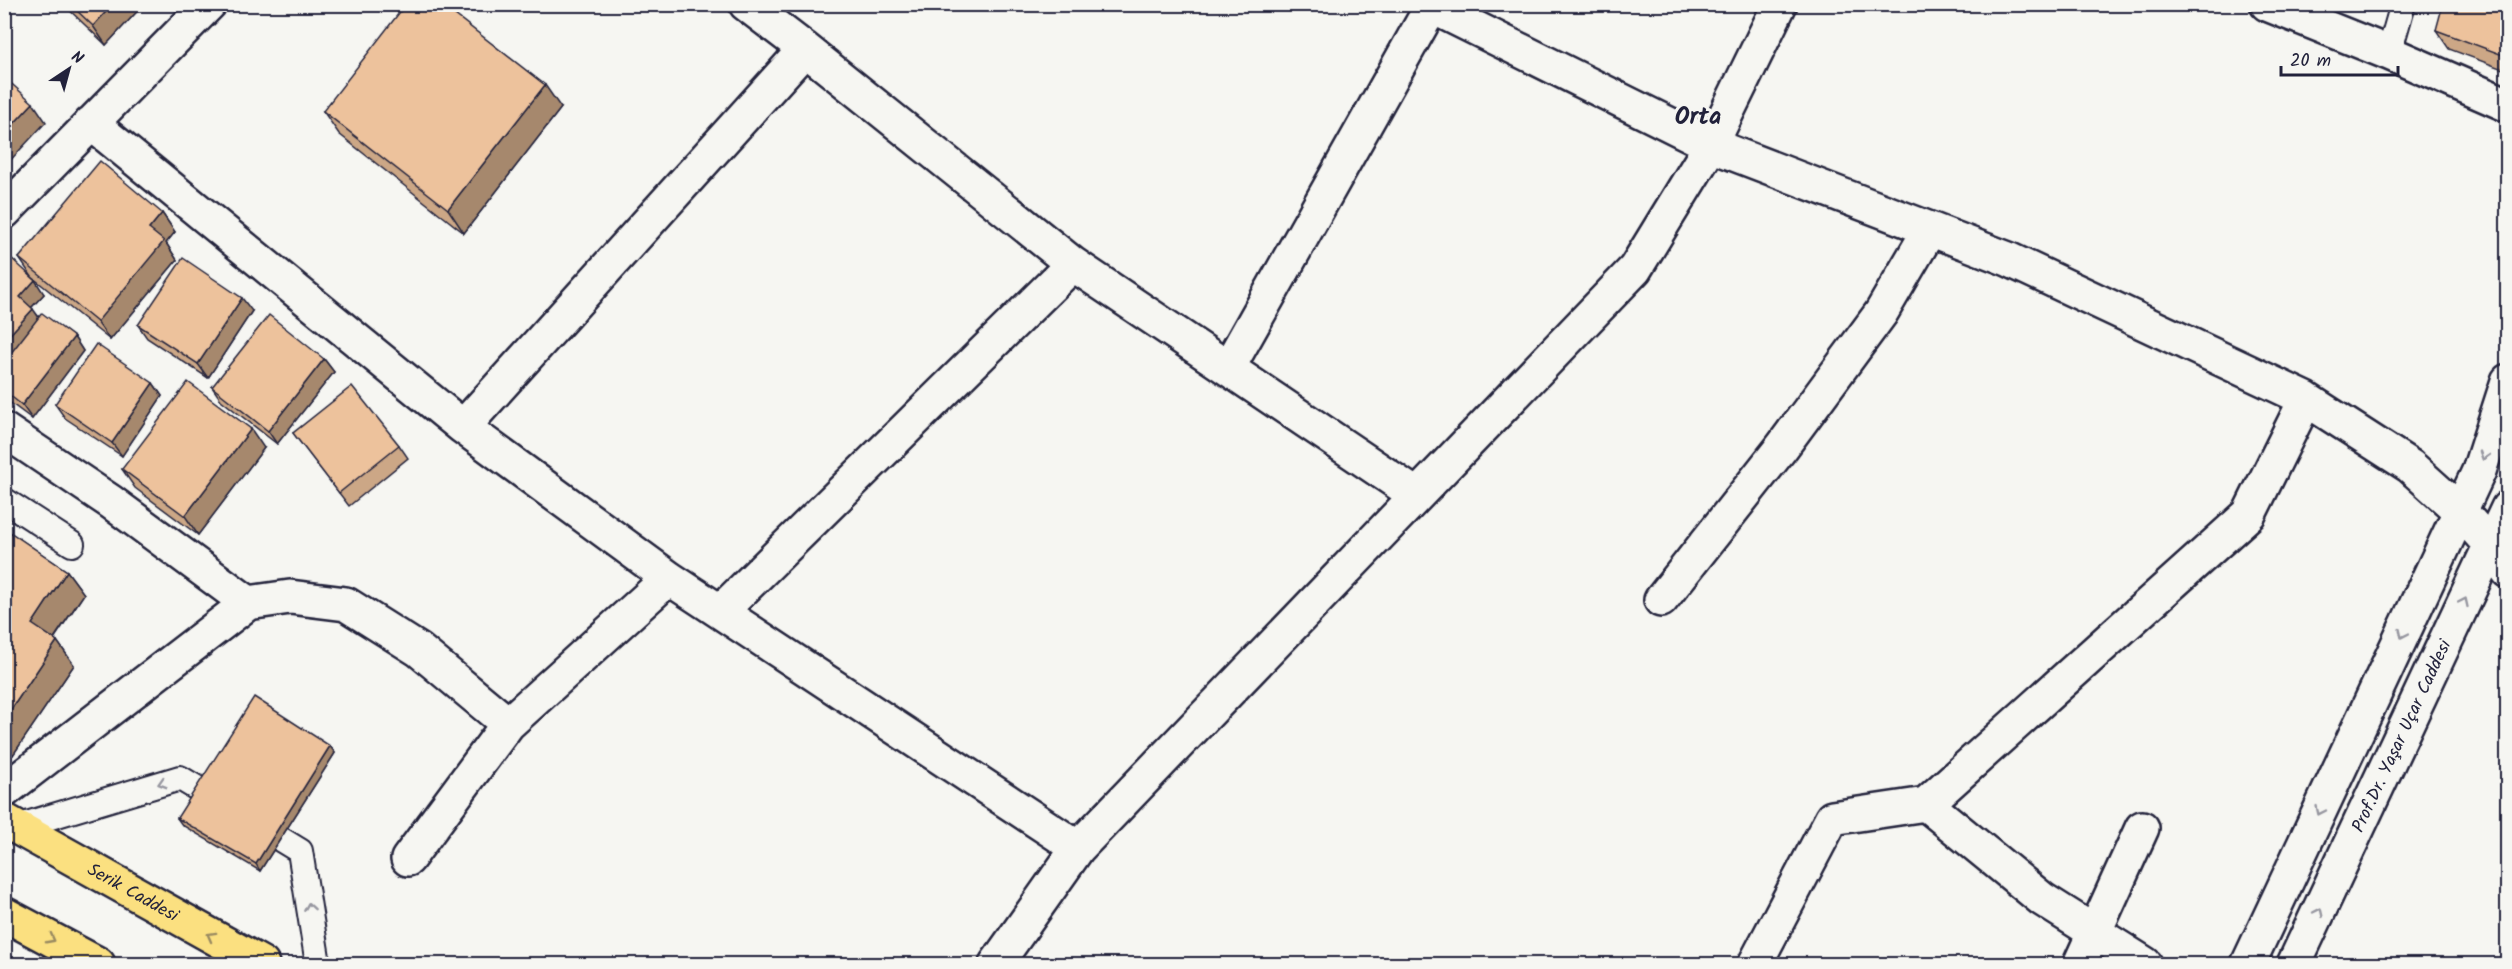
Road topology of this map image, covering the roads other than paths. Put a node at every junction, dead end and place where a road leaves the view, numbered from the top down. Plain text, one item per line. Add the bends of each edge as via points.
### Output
1 (209, 4) edge
2 (746, 4) edge
3 (1780, 4) edge
4 (2267, 4) edge
5 (2403, 4) edge
6 (1431, 5) edge
7 (805, 49) junction
8 (2389, 53) junction
9 (2508, 105) edge
10 (91, 123) junction
11 (1711, 145) junction
12 (4, 212) edge
13 (1930, 229) junction
14 (1073, 264) junction
15 (1228, 368) junction
16 (2508, 381) edge
17 (2306, 399) junction
18 (463, 426) junction
19 (4, 430) edge
20 (1416, 495) junction
21 (4, 500) edge
22 (2508, 508) edge
23 (2460, 511) junction
24 (72, 544) dead end
25 (2499, 558) edge
26 (669, 578) junction
27 (1661, 600) dead end
28 (248, 603) junction
29 (721, 610) junction
30 (508, 724) junction
31 (4, 791) edge
32 (1926, 804) junction
33 (11, 824) edge
34 (2142, 828) dead end
35 (1078, 848) junction
36 (408, 859) dead end
37 (4, 914) edge
38 (2095, 932) junction
39 (98, 964) edge
40 (262, 964) edge
41 (318, 964) edge
42 (996, 964) edge
43 (1755, 964) edge
44 (2080, 964) edge
45 (2145, 964) edge
46 (2248, 964) edge
47 (2294, 964) edge

1 - 10 street
2 - 7 street
3 - 11 street
4 - 8 street
5 - 8 lane
6 - 11 street
6 - 15 street
7 - 14 street
7 - 18 street
8 - 9 street
10 - 12 street
10 - 18 street
11 - 13 street
11 - 20 street via 1635,269
13 - 17 street via 2008,259
13 - 27 street via 1881,313
14 - 15 street
14 - 29 street
15 - 20 street
16 -> 23 street via 2479,471
17 - 23 street via 2410,466
17 - 32 street via 2249,514
18 - 26 street
19 - 28 street via 111,502
20 - 35 street
21 - 24 lane
22 - 25 street, Prof.Dr. Yaşar Uçar Caddesi
23 - 25 street
23 -> 46 street
47 -> 25 street, Prof.Dr. Yaşar Uçar Caddesi
26 - 29 street
26 - 30 street
28 - 30 street via 290,597 346,604 419,650
28 - 31 street
29 - 35 street
30 - 36 street
32 - 38 street via 2042,899
32 - 43 street via 1832,818
40 -> 33 highway, Serik Caddesi
41 -> 33 lane via 300,851 180,778
34 - 38 street
35 - 42 street
37 -> 39 highway
38 - 44 street
38 - 45 street

